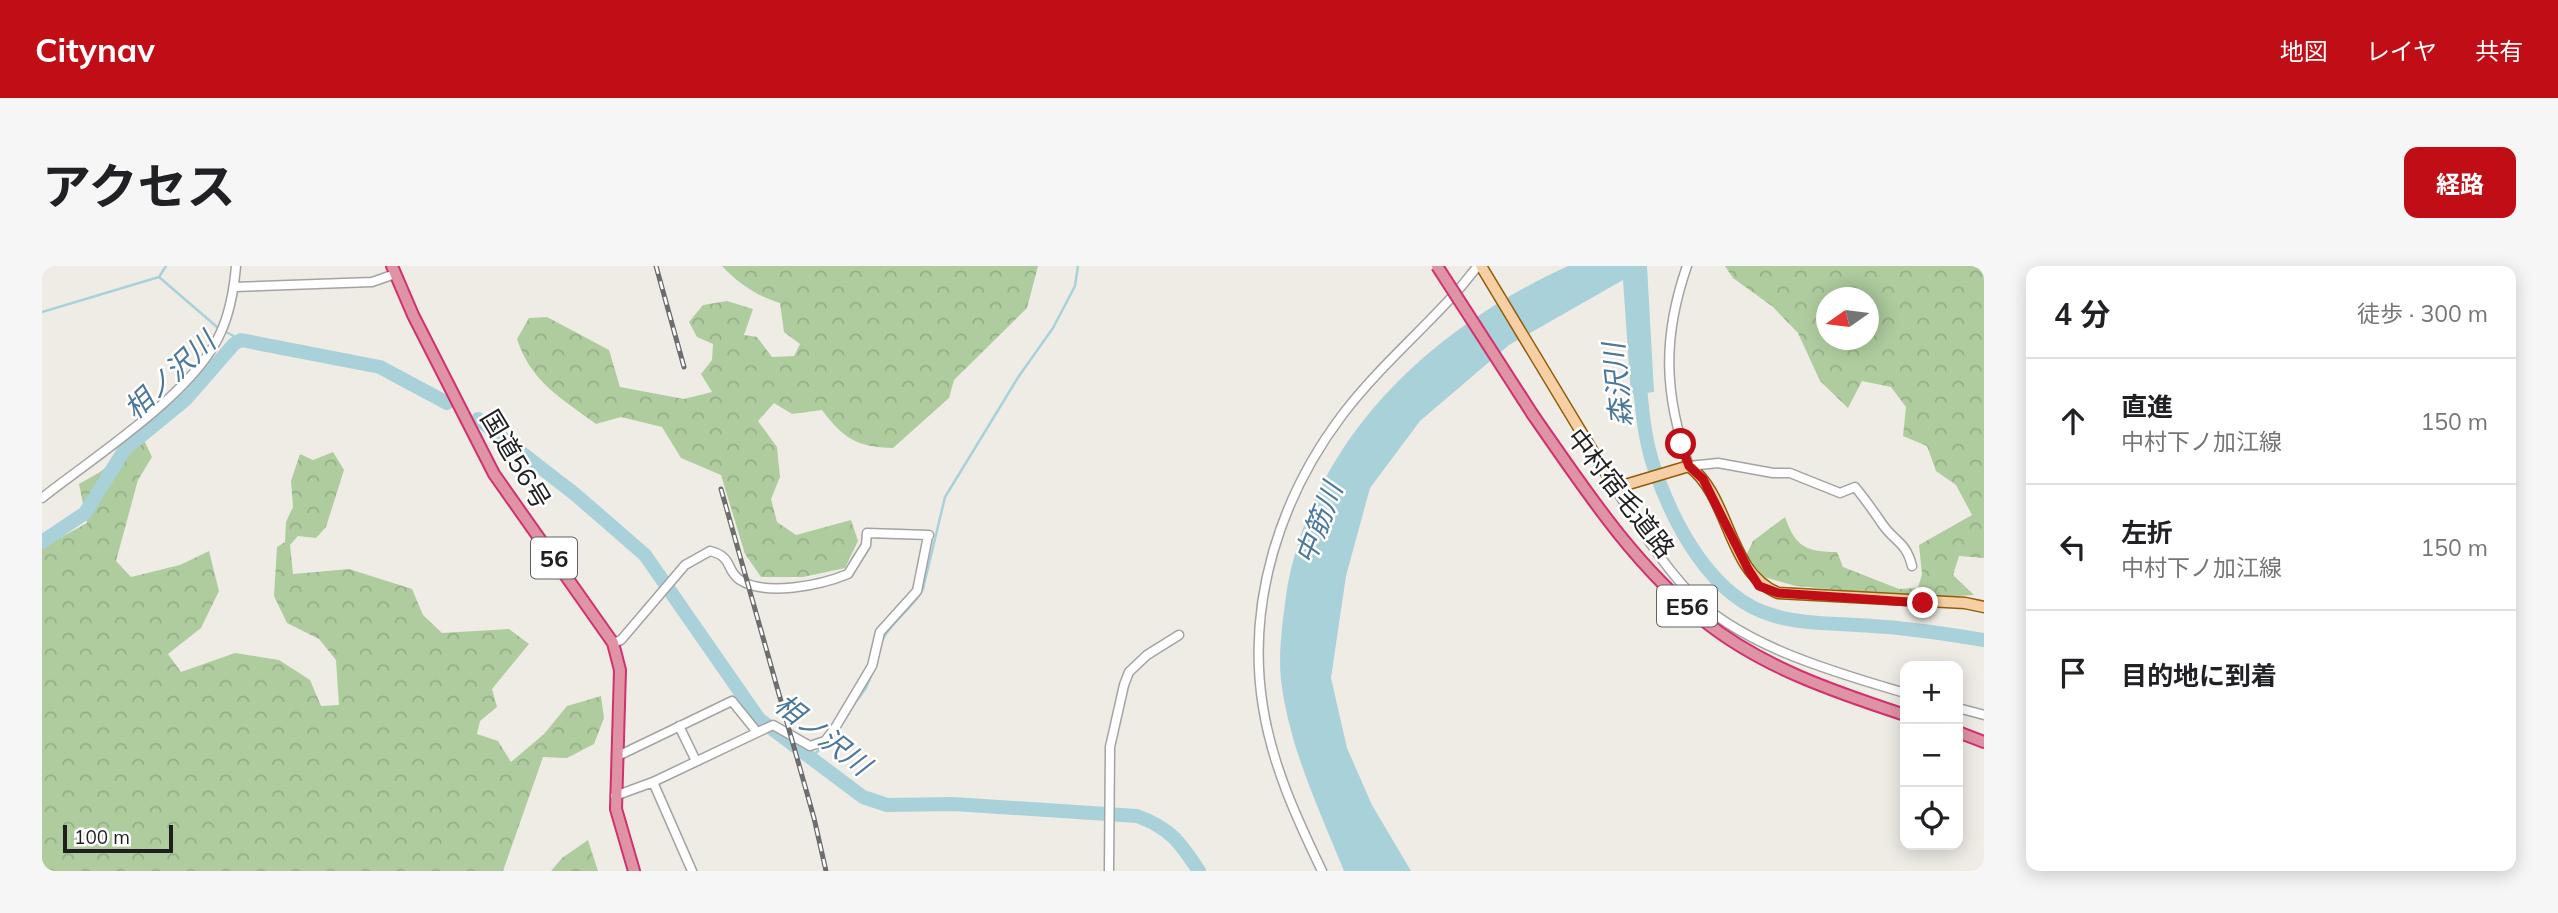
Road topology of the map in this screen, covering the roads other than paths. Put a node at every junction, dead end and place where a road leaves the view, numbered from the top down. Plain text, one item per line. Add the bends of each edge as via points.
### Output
1 (236, 266) edge
2 (1437, 266) edge
3 (1687, 266) edge
4 (1693, 266) edge
5 (1482, 269) edge
6 (393, 270) edge
7 (1684, 275) junction
8 (234, 287) junction
9 (1684, 467) junction
10 (1615, 488) junction
11 (42, 498) edge
12 (1912, 566) dead end
13 (1984, 607) edge
14 (1180, 635) dead end
15 (613, 643) junction
16 (1900, 692) edge
17 (1963, 709) edge
18 (1900, 713) edge
19 (1984, 715) edge
20 (679, 726) junction
21 (759, 731) junction
22 (1963, 734) edge
23 (1984, 741) edge
24 (617, 753) junction
25 (696, 761) junction
26 (653, 782) junction
27 (615, 796) junction
28 (634, 871) edge
29 (692, 871) edge
30 (1109, 871) edge
31 (1322, 871) edge

1 - 8 street
2 - 18 highway, 中村宿毛道路 / E56, bridge via 1612,527 1676,597 1766,661
3 - 7 street
4 - 7 street via 1690,274
5 - 10 main road
5 - 31 street via 1374,376 1313,457 1267,574 1258,652 1263,707 1292,808
6 - 8 street via 372,282
6 - 15 highway, 国道56号 / 56 via 494,474
7 - 9 street via 1668,347 1673,416
8 - 11 street via 221,332 189,379
9 - 10 main road
9 - 12 street via 1718,463 1790,473 1840,493 1855,487 1905,546
9 - 13 main road via 1703,479 1759,586 1778,593
10 - 16 street via 1653,549 1691,594 1734,626 1782,652
14 - 30 street via 1147,655 1129,672 1124,685 1110,747
15 - 21 street via 621,640 685,565 710,551 722,554 741,581 756,586 808,586 849,574 866,545 867,533 929,535 917,591 880,632 872,667 825,741 810,746 773,724
15 - 24 highway, 国道56号 / 56 via 620,670
17 - 19 street
20 - 21 street via 732,701
20 - 24 street
20 - 25 street
21 - 25 street
22 - 23 highway
24 - 27 highway, 国道56号 / 56
25 - 26 street
26 - 27 street
26 - 29 street
27 - 28 highway, 国道56号 / 56

